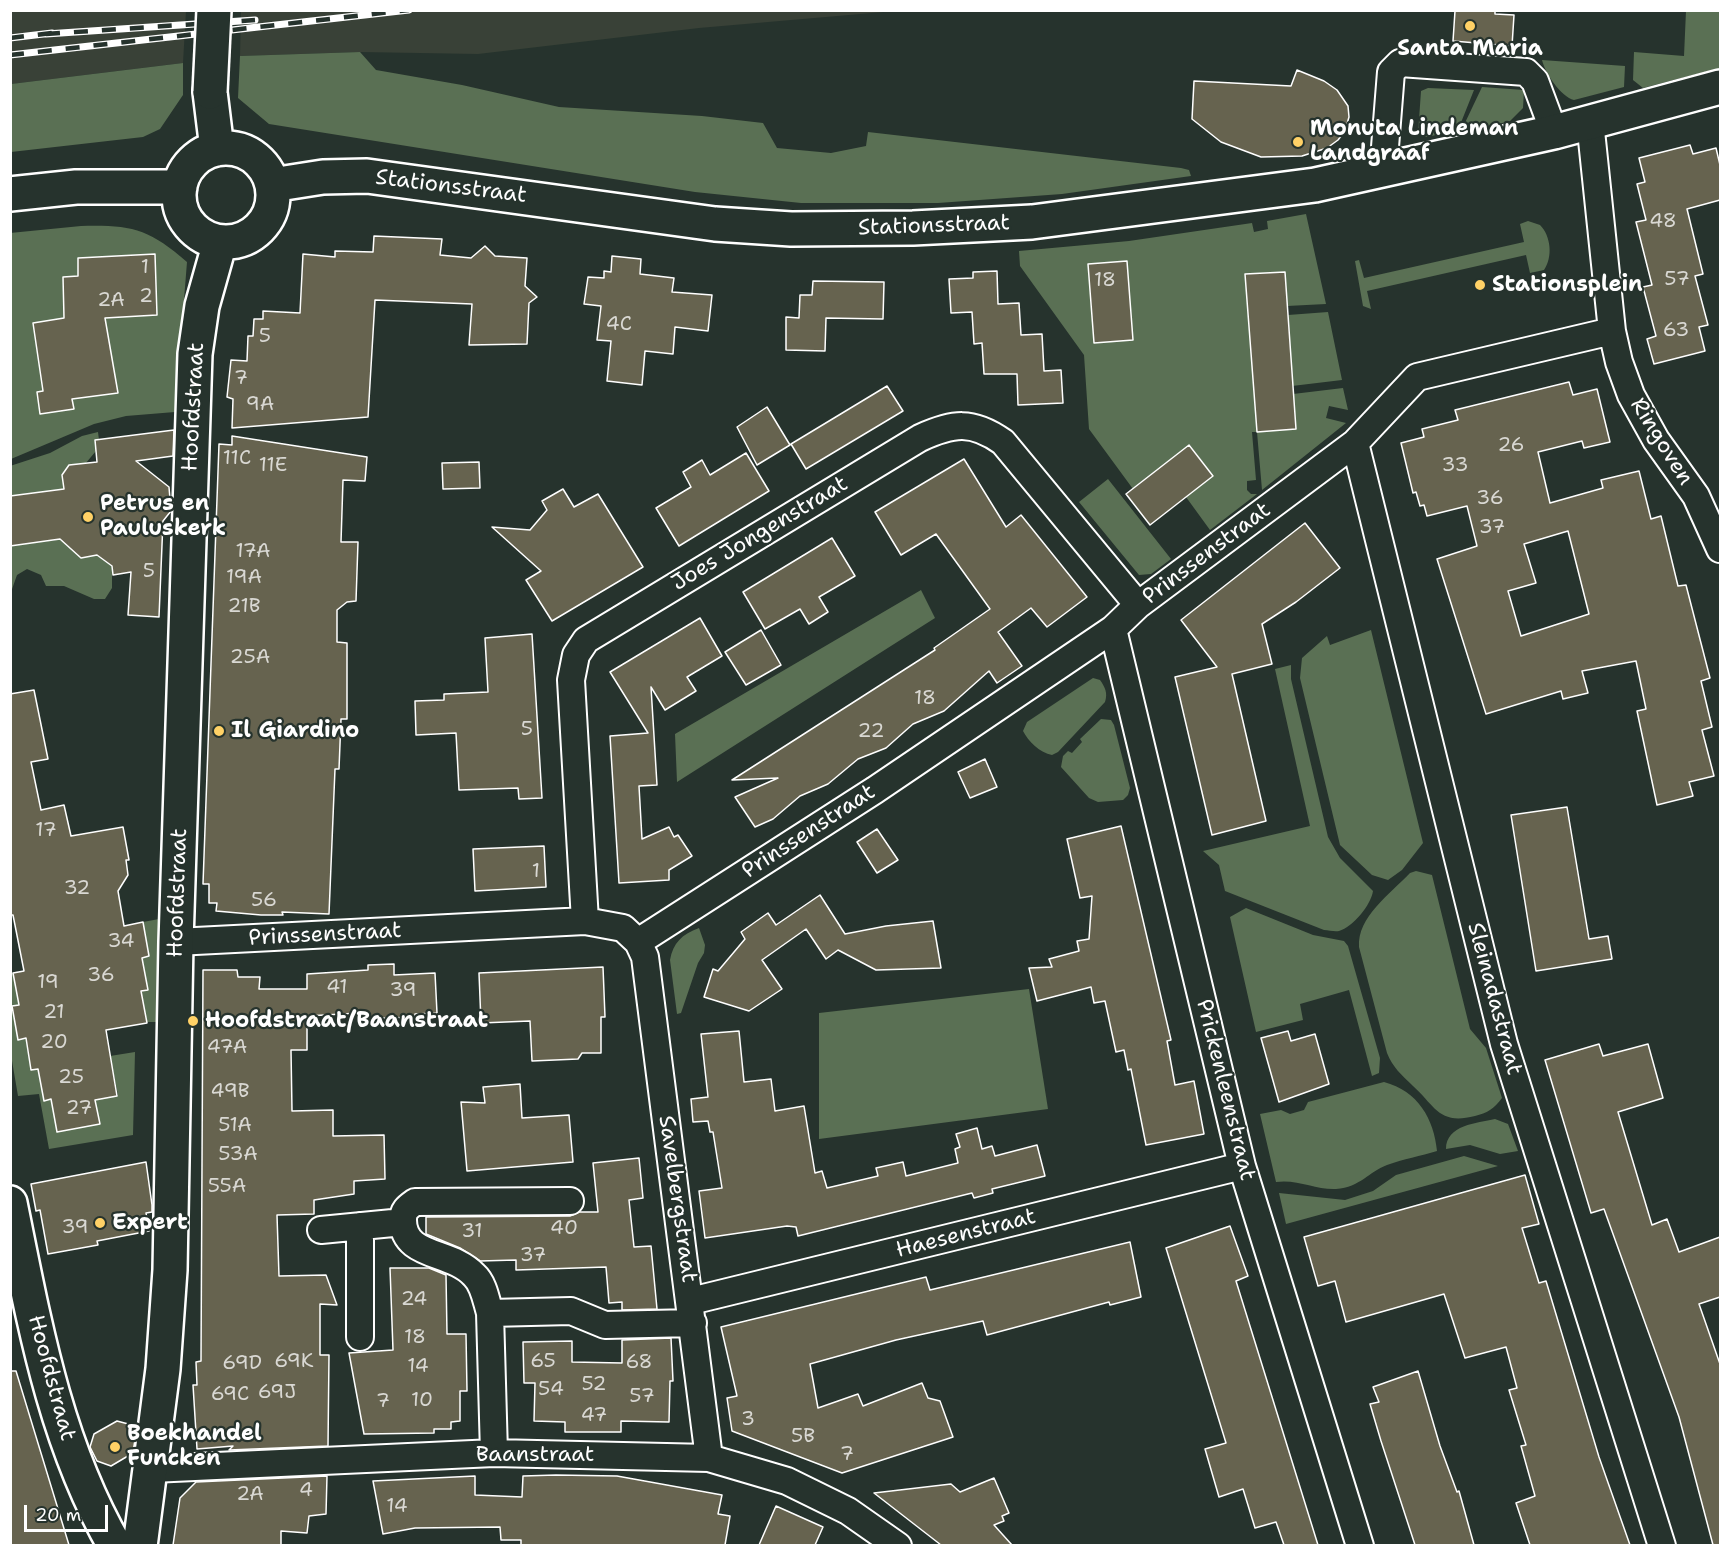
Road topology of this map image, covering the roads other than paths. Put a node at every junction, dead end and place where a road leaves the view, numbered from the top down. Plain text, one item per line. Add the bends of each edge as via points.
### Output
1 (214, 10) edge
2 (1720, 87) edge
3 (1590, 121) junction
4 (1554, 132) junction
5 (217, 149) junction
6 (1383, 172) junction
7 (272, 185) junction
8 (180, 187) junction
9 (10, 194) edge
10 (220, 242) junction
11 (1612, 332) junction
12 (1355, 443) junction
13 (1720, 549) edge
14 (1138, 605) junction
15 (1113, 629) junction
16 (585, 921) junction
17 (176, 942) junction
18 (638, 942) junction
19 (1242, 1166) junction
20 (570, 1201) dead end
21 (10, 1203) edge
22 (403, 1222) junction
23 (360, 1226) junction
24 (321, 1230) dead end
25 (19, 1295) edge
26 (692, 1312) junction
27 (490, 1313) junction
28 (360, 1336) dead end
29 (494, 1453) junction
30 (709, 1458) junction
31 (152, 1469) junction
32 (115, 1545) edge
33 (140, 1545) edge
34 (898, 1545) edge
35 (1360, 1545) edge
36 (1662, 1545) edge

1 - 5 street, bridge via 210,92
2 - 3 street, Stationsstraat
3 - 4 street, Stationsstraat
3 - 11 street
4 - 6 street, Stationsstraat
4 - 6 street via 1535,81 1526,72 1400,63 1391,72
5 - 7 street via 245,152 267,172
5 - 8 street via 206,152 189,166
6 - 7 street, Stationsstraat via 1232,198 1032,222 913,228 791,229 715,224 367,176 323,177
7 - 10 street via 271,207 261,227 249,236
8 - 9 street via 76,187
8 - 10 street via 182,209 193,229
10 - 17 street, Hoofdstraat via 202,306 195,354
11 - 12 street via 1417,377
11 - 13 street, Ringoven via 1631,395 1656,440 1696,496
12 - 14 street, Prinssenstraat
12 - 36 street, Sleinadastraat via 1504,1044
14 - 15 street, Prinssenstraat
14 - 16 street, Joes Jongenstraat via 1003,442 989,432 961,425 943,427 920,438 586,640 576,655 571,680
15 - 18 street, Prinssenstraat via 875,790
15 - 19 street, Prickenleenstraat
16 - 17 street, Prinssenstraat
16 - 18 street, Prinssenstraat via 622,928
17 - 31 street, Hoofdstraat via 170,1270
18 - 26 street, Savelbergstraat via 645,957
19 - 26 street, Haesenstraat
19 - 35 street, Prickenleenstraat
20 - 22 street via 422,1201 406,1208
21 - 25 street, Hoofdstraat
22 - 23 street
22 - 27 street via 404,1234 412,1244 440,1254 474,1275
23 - 24 street
23 - 28 street
25 - 32 street, Hoofdstraat via 81,1482
26 - 27 street, Haesenstraat via 605,1325 571,1311
26 - 30 street, Savelbergstraat
27 - 29 street
29 - 30 street, Baanstraat
29 - 31 street, Baanstraat
30 - 34 street, Baanstraat via 787,1481 848,1510
31 - 33 street, Hoofdstraat

